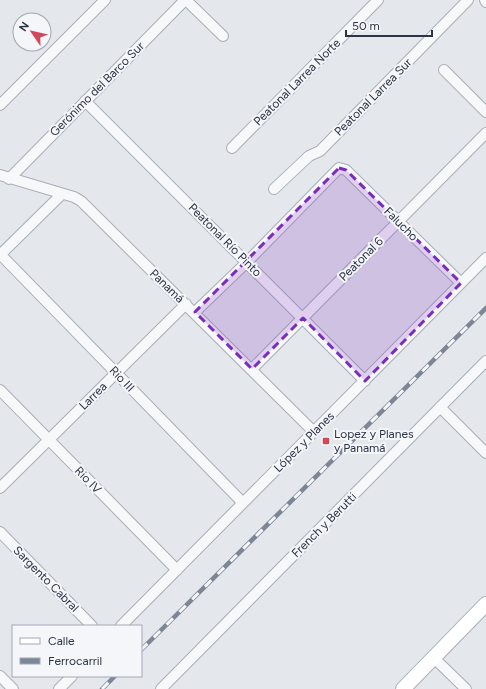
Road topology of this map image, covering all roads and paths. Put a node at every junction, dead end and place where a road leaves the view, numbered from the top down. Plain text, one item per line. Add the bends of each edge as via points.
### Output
1 (105, 0) edge
2 (186, 0) edge
3 (378, 0) edge
4 (468, 0) edge
5 (223, 36) dead end
6 (444, 70) dead end
7 (85, 101) junction
8 (0, 105) edge
9 (486, 112) edge
10 (486, 133) edge
11 (232, 148) dead end
12 (4, 177) edge
13 (274, 189) dead end
14 (62, 194) junction
15 (398, 221) junction
16 (0, 255) edge
17 (486, 258) edge
18 (247, 262) junction
19 (461, 283) junction
20 (186, 304) junction
21 (195, 312) junction
22 (303, 318) junction
23 (486, 361) edge
24 (252, 369) junction
25 (116, 373) junction
26 (365, 381) junction
27 (0, 390) edge
28 (440, 407) junction
29 (314, 432) junction
30 (49, 440) junction
31 (486, 453) edge
32 (0, 488) edge
33 (243, 503) junction
34 (0, 532) edge
35 (176, 570) junction
36 (486, 604) edge
37 (91, 625) edge
38 (122, 625) edge
39 (434, 658) junction
40 (0, 676) edge
41 (71, 677) edge
42 (13, 689) edge
43 (59, 689) edge
44 (161, 689) edge
45 (403, 689) edge
46 (466, 689) edge

1 - 8 street
2 - 5 street
2 - 7 street, Gerónimo del Barco Sur
3 - 11 street, Peatonal Larrea Norte
4 - 13 street, Peatonal Larrea Sur via 320,150 309,156
6 - 9 street
7 - 12 street, Gerónimo del Barco Sur
7 - 18 street, Peatonal Río Pinto
10 - 15 street, Peatonal 6
12 - 14 street, Panamá
14 - 16 street
14 - 20 street, Panamá via 81,201
15 - 18 street, Falucho via 346,170 339,168
15 - 19 street, Falucho
15 - 22 street, Peatonal 6
16 - 25 street, Rio III
17 - 19 street, López y Planes
18 - 21 street
18 - 22 street, Peatonal Río Pinto
19 - 26 street, López y Planes
20 - 21 street, Panamá
20 - 25 street, Larrea
21 - 24 street, Panamá
22 - 24 street, Peatonal 6
22 - 26 street, Peatonal Río Pinto
23 - 28 street, French y Berutti
24 - 29 street, Panamá
25 - 30 street, Larrea
25 - 33 street, Rio III
26 - 29 street, López y Planes
27 - 30 street, Rio IV
28 - 31 street
28 - 44 street, French y Berutti
29 - 33 street, López y Planes
30 - 32 street, Larrea
30 - 35 street, Rio IV
33 - 35 street, López y Planes
34 - 37 street, Sargento Cabral
35 - 38 street, López y Planes
36 - 39 street
39 - 45 street
39 - 46 street
40 - 42 street
41 - 43 street

